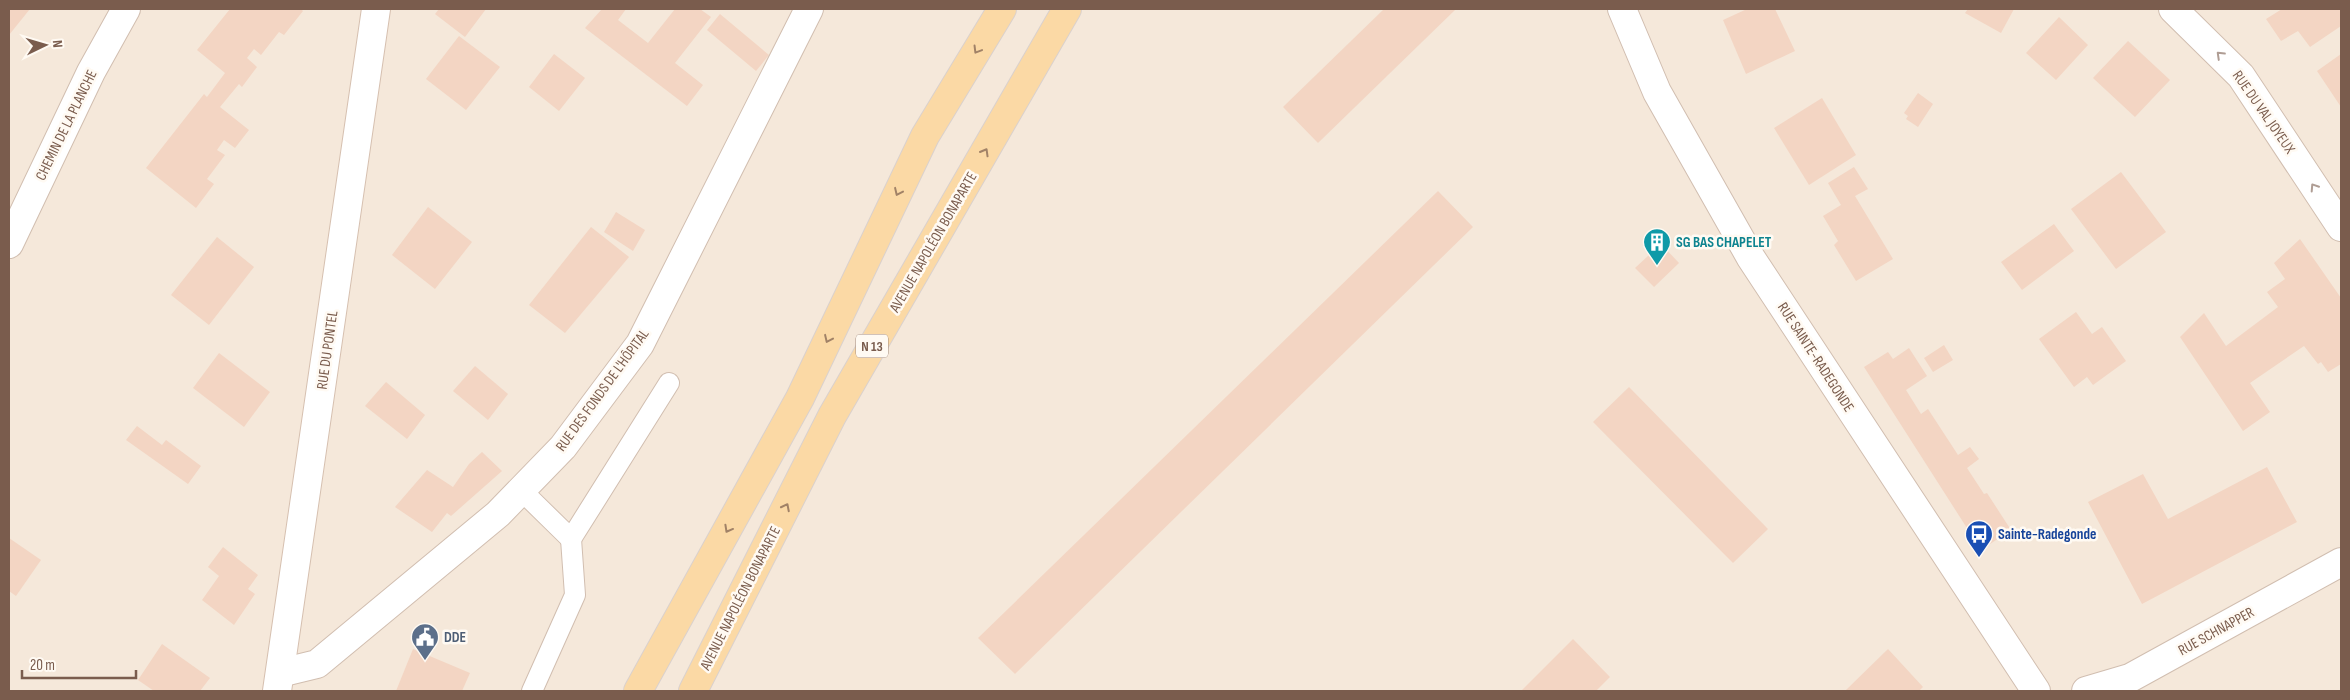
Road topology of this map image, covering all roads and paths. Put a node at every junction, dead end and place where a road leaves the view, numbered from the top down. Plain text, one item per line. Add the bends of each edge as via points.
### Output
1 (126, 9) edge
2 (376, 9) edge
3 (809, 9) edge
4 (1002, 9) edge
5 (1067, 9) edge
6 (1622, 9) edge
7 (2173, 9) edge
8 (2341, 227) edge
9 (9, 244) edge
10 (669, 383) dead end
11 (521, 490) junction
12 (572, 539) junction
13 (2341, 562) edge
14 (278, 682) edge
15 (532, 691) edge
16 (638, 691) edge
17 (693, 691) edge
18 (2036, 691) edge
19 (2086, 691) edge

1 - 9 street, CHEMIN DE LA PLANCHE via 91,72
2 - 14 street, RUE DU PONTEL
3 - 11 street, RUE DES FONDS DE L'HÔPITAL via 640,344 563,446
4 -> 16 main road via 925,136 800,398
17 -> 5 main road, AVENUE NAPOLÉON BONAPARTE / N 13 via 832,416
6 - 18 street, RUE SAINTE-RADEGONDE via 1657,92 1751,258
8 -> 7 street, RUE DU VAL JOYEUX via 2242,76
10 - 12 lane
11 - 12 lane
11 - 14 street, RUE DES FONDS DE L'HÔPITAL via 498,514 317,664
12 - 15 lane via 575,595
13 - 19 street, RUE SCHNAPPER via 2130,678

